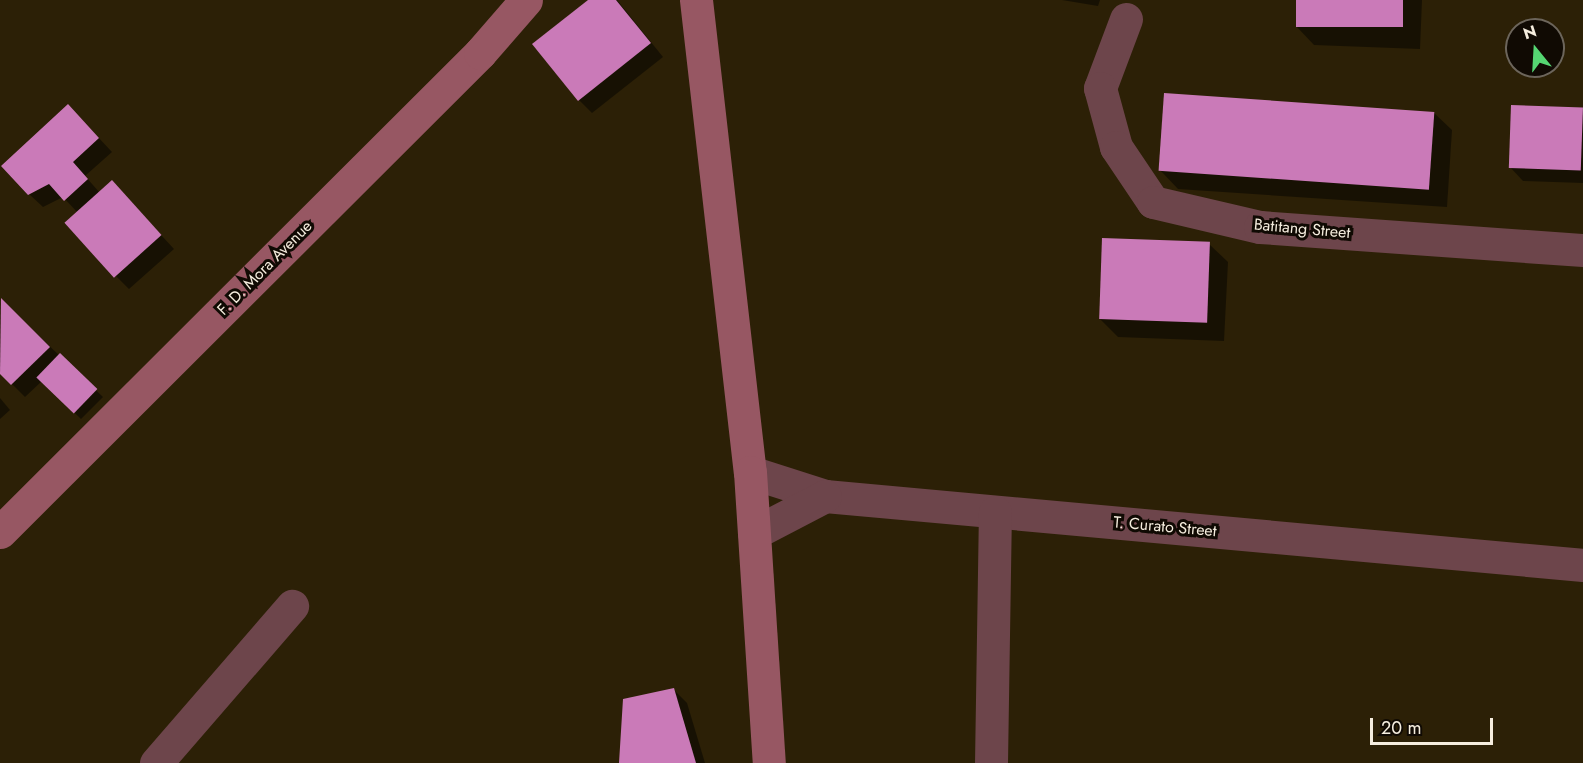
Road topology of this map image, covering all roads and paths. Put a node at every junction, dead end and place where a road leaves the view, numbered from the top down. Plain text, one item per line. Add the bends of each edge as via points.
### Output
1 (526, 0) edge
2 (696, 0) edge
3 (1126, 19) dead end
4 (1583, 250) edge
5 (750, 472) junction
6 (825, 496) junction
7 (996, 512) junction
8 (0, 532) edge
9 (754, 533) junction
10 (1583, 565) edge
11 (292, 606) dead end
12 (156, 763) edge
13 (769, 763) edge
14 (991, 763) edge

1 - 8 main road, F. D. Mora Avenue via 480,53
2 - 5 main road
3 - 4 street, Batitang Street via 1100,88 1116,147 1153,202 1260,227
5 - 6 street, T. Curato Street
5 - 9 main road
6 - 7 street, T. Curato Street
6 - 9 street
7 - 10 street, T. Curato Street
7 - 14 street
9 - 13 main road
11 - 12 street

